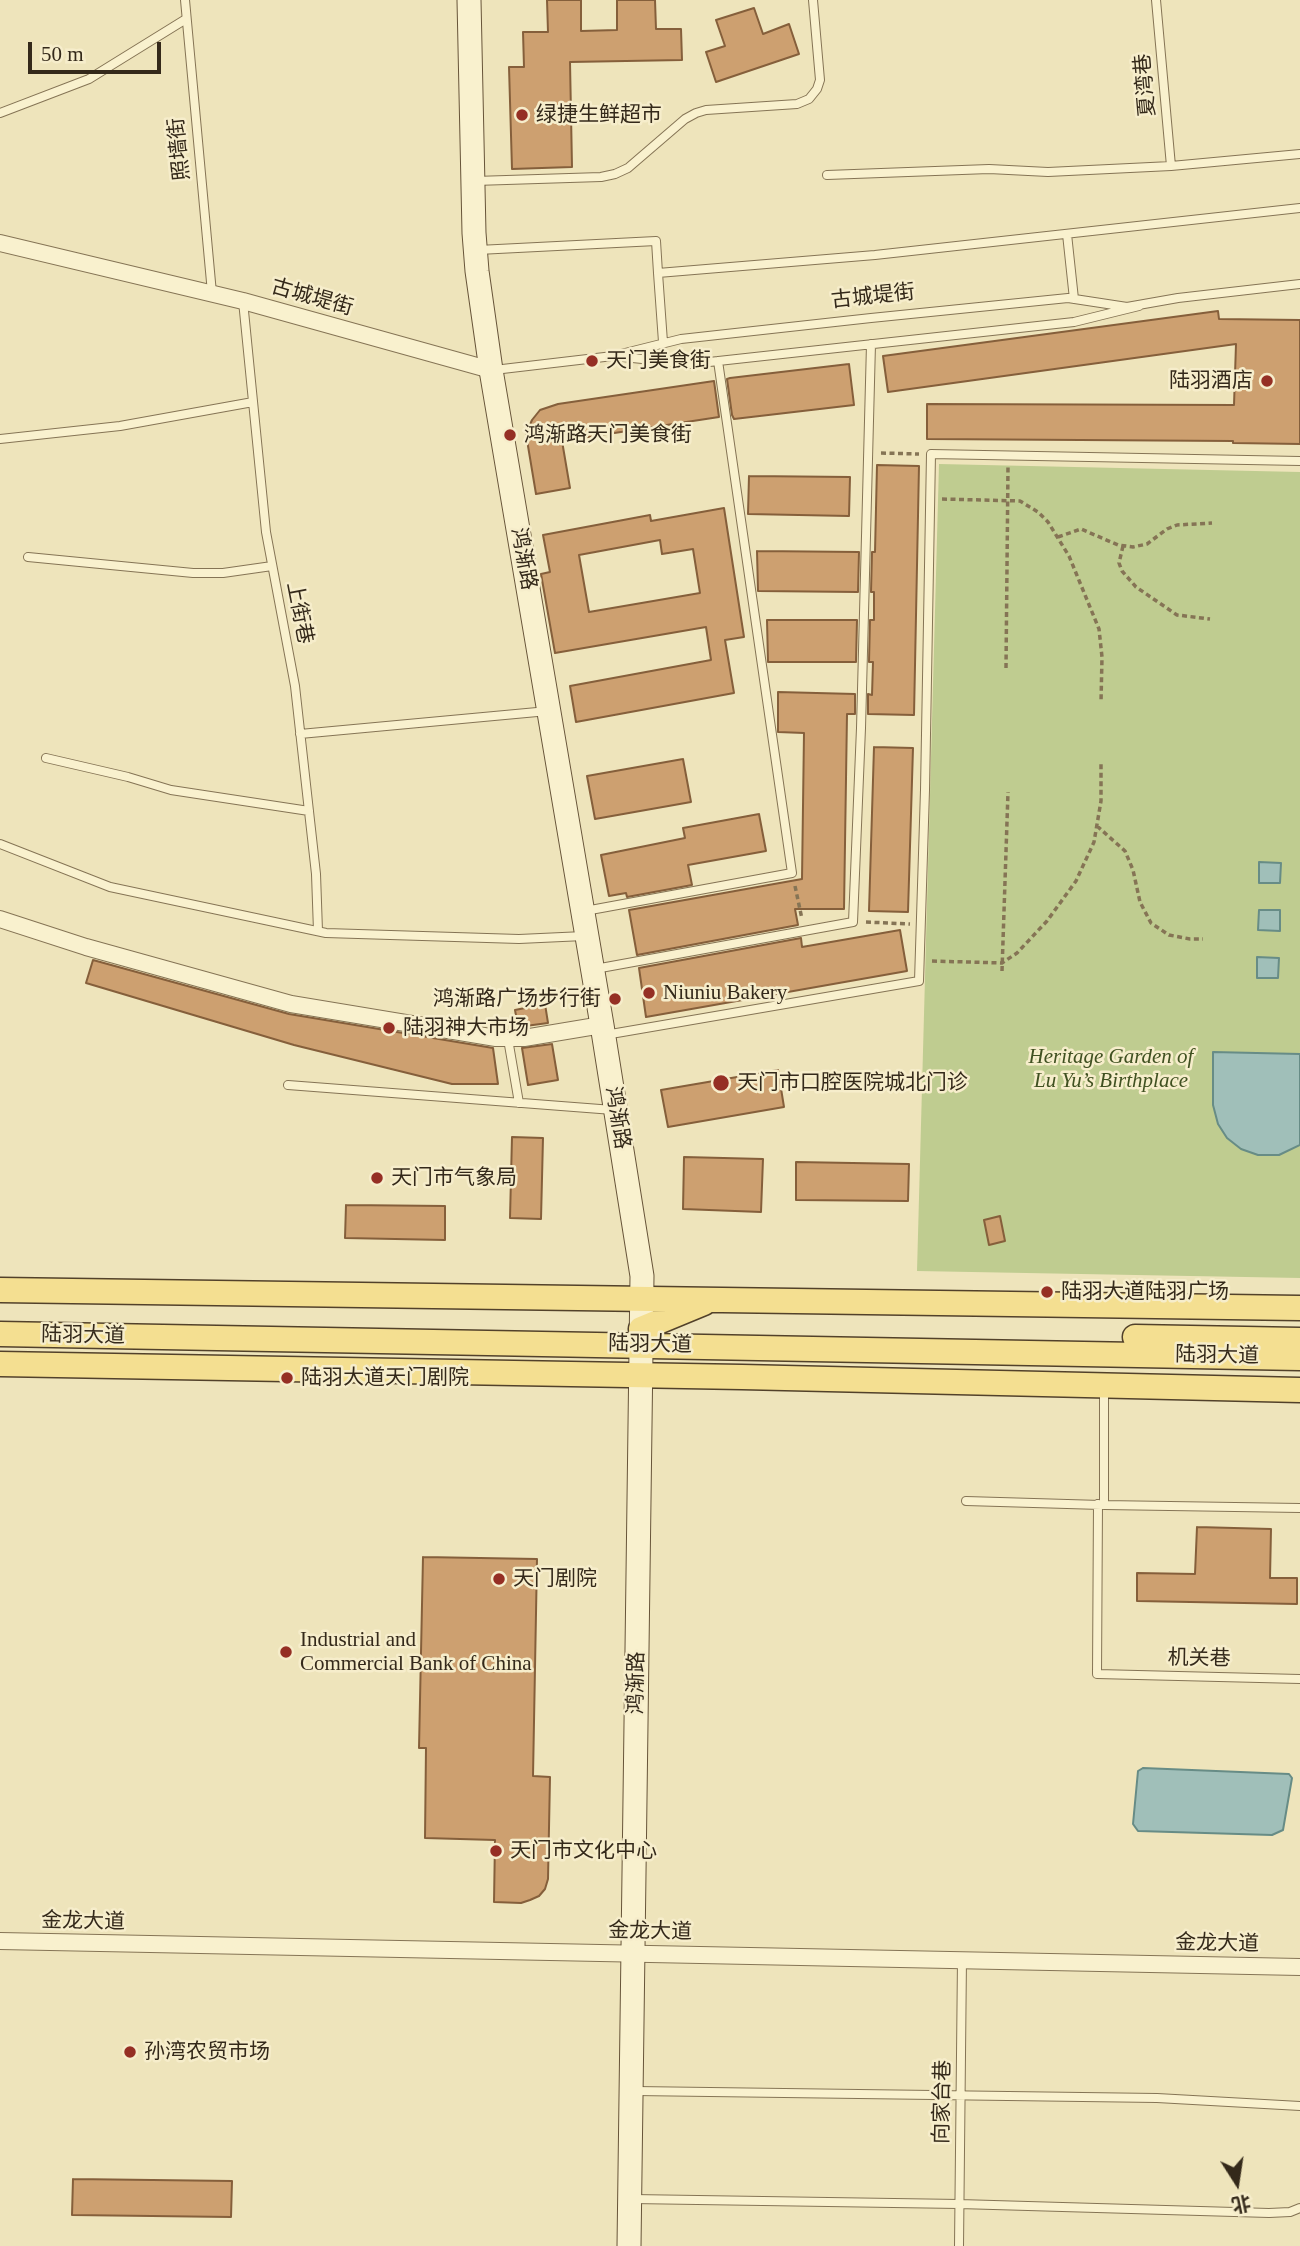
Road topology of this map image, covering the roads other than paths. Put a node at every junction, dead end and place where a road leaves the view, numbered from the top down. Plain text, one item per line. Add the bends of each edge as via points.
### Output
1 (185, 0) edge
2 (469, 0) edge
3 (813, 0) edge
4 (1156, 0) edge
5 (186, 19) junction
6 (0, 113) edge
7 (1300, 154) edge
8 (1171, 166) junction
9 (827, 175) dead end
10 (473, 181) junction
11 (1300, 208) edge
12 (1067, 234) junction
13 (0, 243) edge
14 (475, 250) junction
15 (658, 273) junction
16 (1300, 284) edge
17 (212, 294) junction
18 (1074, 299) junction
19 (243, 301) junction
20 (1139, 306) junction
21 (663, 342) junction
22 (871, 344) junction
23 (613, 356) junction
24 (718, 361) junction
25 (491, 370) junction
26 (253, 402) junction
27 (0, 439) edge
28 (1300, 461) edge
29 (28, 557) dead end
30 (272, 566) junction
31 (549, 711) junction
32 (300, 734) junction
33 (46, 758) dead end
34 (309, 811) junction
35 (0, 844) edge
36 (583, 911) junction
37 (0, 919) edge
38 (318, 931) junction
39 (587, 935) junction
40 (593, 970) junction
41 (603, 1030) junction
42 (508, 1039) junction
43 (288, 1085) dead end
44 (519, 1103) junction
45 (616, 1111) junction
46 (0, 1290) edge
47 (642, 1298) junction
48 (714, 1299) junction
49 (1266, 1308) junction
50 (1300, 1308) edge
51 (0, 1318) edge
52 (1300, 1329) edge
53 (0, 1334) edge
54 (642, 1337) junction
55 (1300, 1340) edge
56 (1300, 1358) edge
57 (0, 1364) edge
58 (642, 1375) junction
59 (742, 1377) junction
60 (1104, 1387) junction
61 (1300, 1390) edge
62 (966, 1501) dead end
63 (1101, 1505) junction
64 (1300, 1508) edge
65 (1300, 1679) edge
66 (0, 1941) edge
67 (633, 1953) junction
68 (962, 1959) junction
69 (1300, 1967) edge
70 (631, 2091) junction
71 (961, 2096) junction
72 (1300, 2106) edge
73 (630, 2199) junction
74 (959, 2204) junction
75 (1300, 2208) edge
76 (629, 2246) edge
77 (959, 2246) edge

1 - 5 lane, 照墙街
2 - 10 street, 鸿渐路
3 - 10 lane via 820,80 809,99 696,113 615,174
4 - 8 lane, 夏湾巷
5 - 6 lane via 89,79
5 - 17 lane, 照墙街
7 - 8 lane
8 - 9 lane
10 - 14 street, 鸿渐路
11 - 12 lane
12 - 15 lane
12 - 18 lane
13 - 17 street, 古城堤街
14 - 15 lane via 656,241
14 - 25 street, 鸿渐路
15 - 21 lane
16 - 20 lane, 古城堤街
17 - 19 street, 古城堤街
18 - 20 lane, 古城堤街
18 - 21 lane, 古城堤街
19 - 25 street, 古城堤街
19 - 26 lane, 上街巷
20 - 22 lane, 古城堤街 via 1074,321
21 - 23 lane, 古城堤街
22 - 24 lane, 古城堤街
22 - 40 lane via 853,922
23 - 24 lane, 古城堤街 via 680,364
23 - 25 lane, 古城堤街
24 - 36 lane via 792,873
25 - 31 street, 鸿渐路
26 - 27 lane via 120,426
26 - 30 lane, 上街巷
28 - 41 lane via 931,454 919,981
29 - 30 lane via 193,573
30 - 32 lane, 上街巷
31 - 32 lane
31 - 36 street, 鸿渐路
32 - 34 lane, 上街巷
33 - 34 lane via 171,790
34 - 38 lane, 上街巷
35 - 38 lane via 110,887
36 - 39 street, 鸿渐路
37 - 42 street via 291,1004
38 - 39 lane via 519,939
39 - 40 street, 鸿渐路
40 - 41 street, 鸿渐路
41 - 42 street
41 - 45 street, 鸿渐路
42 - 44 lane
43 - 44 lane
44 - 45 lane
45 - 47 street, 鸿渐路
46 - 47 main road
47 - 48 main road
47 - 54 street, 鸿渐路
48 - 49 main road
48 - 54 main road
49 - 50 main road
49 - 52 main road
51 - 54 main road, 陆羽大道
53 - 54 main road, 陆羽大道
54 - 55 main road, 陆羽大道
54 - 56 main road, 陆羽大道
54 - 58 street, 鸿渐路
54 - 59 main road
57 - 58 main road
58 - 59 main road
58 - 67 street, 鸿渐路
59 - 60 main road
60 - 61 main road
60 - 63 lane
62 - 63 lane
63 - 64 lane
63 - 65 lane, 机关巷 via 1097,1674
66 - 67 street, 金龙大道
67 - 68 street, 金龙大道
67 - 70 street, 鸿渐路
68 - 69 street, 金龙大道
68 - 71 lane, 向家台巷
70 - 71 lane
70 - 73 street, 鸿渐路
71 - 72 lane via 1157,2098
71 - 74 lane, 向家台巷
73 - 74 lane
73 - 76 street, 鸿渐路
74 - 75 lane via 1269,2213
74 - 77 lane, 向家台巷

